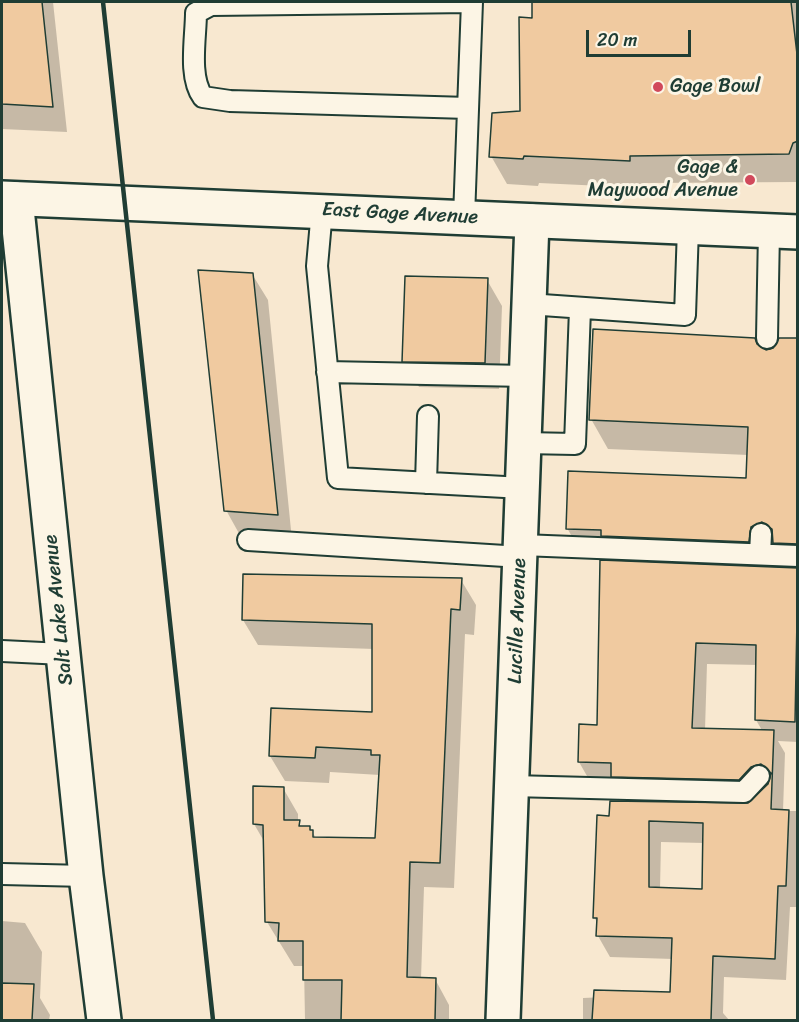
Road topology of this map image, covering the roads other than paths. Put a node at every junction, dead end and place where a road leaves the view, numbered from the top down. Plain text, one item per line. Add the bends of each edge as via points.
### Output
1 (472, 2) edge
2 (468, 108) junction
3 (9, 198) edge
4 (322, 210) junction
5 (464, 217) junction
6 (532, 221) junction
7 (688, 228) junction
8 (783, 231) edge
9 (528, 304) junction
10 (580, 309) junction
11 (767, 338) dead end
12 (327, 372) junction
13 (526, 376) junction
14 (428, 416) dead end
15 (524, 443) junction
16 (426, 483) junction
17 (523, 488) junction
18 (761, 534) dead end
19 (248, 540) dead end
20 (521, 551) junction
21 (760, 554) junction
22 (798, 556) edge
23 (2, 651) edge
24 (63, 654) junction
25 (759, 776) dead end
26 (512, 786) junction
27 (2, 874) edge
28 (86, 876) junction
29 (104, 1020) edge
30 (503, 1020) edge

1 - 2 lane
1 - 2 lane via 211,5 196,13 196,75 203,97
2 - 5 lane
3 - 4 street, East Gage Avenue
3 - 24 street, Salt Lake Avenue
4 - 5 street, East Gage Avenue
4 - 12 lane via 317,266
5 - 6 street, East Gage Avenue
6 - 7 street, East Gage Avenue
6 - 9 street, Lucille Avenue
7 - 8 street, East Gage Avenue
7 - 10 lane via 685,315
8 - 11 lane
9 - 10 lane
9 - 13 street, Lucille Avenue
10 - 15 lane via 575,444
12 - 13 lane
12 - 16 lane via 338,478
13 - 15 street, Lucille Avenue
14 - 16 lane
15 - 17 street, Lucille Avenue
16 - 17 lane
17 - 20 street, Lucille Avenue
18 - 21 lane
19 - 20 lane
20 - 21 lane
20 - 26 street, Lucille Avenue
21 - 22 lane
23 - 24 lane
24 - 28 street, Salt Lake Avenue
25 - 26 lane via 744,792
26 - 30 street, Lucille Avenue
27 - 28 lane
28 - 29 street, Salt Lake Avenue

